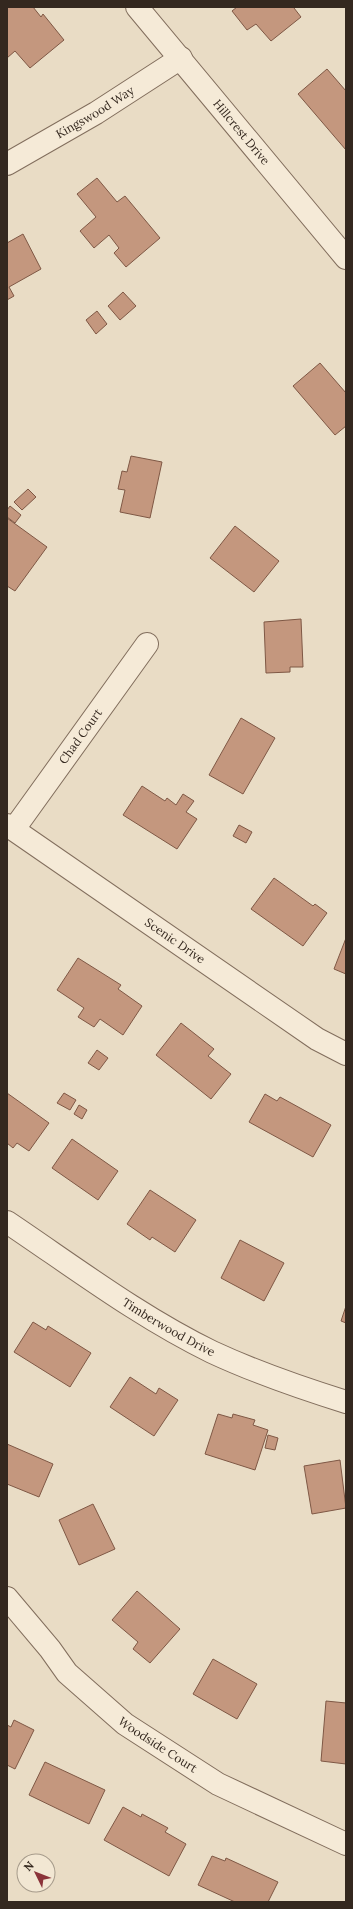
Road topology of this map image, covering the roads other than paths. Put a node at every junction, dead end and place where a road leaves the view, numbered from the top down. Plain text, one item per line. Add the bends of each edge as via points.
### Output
1 (137, 7) edge
2 (181, 58) junction
3 (7, 164) edge
4 (346, 258) edge
5 (148, 644) dead end
6 (10, 827) edge
7 (346, 1054) edge
8 (7, 1222) edge
9 (346, 1402) edge
10 (7, 1598) edge
11 (346, 1844) edge

1 - 2 street, Hillcrest Drive
2 - 3 street, Kingswood Way via 96,113
2 - 4 street, Hillcrest Drive
5 - 6 street, Chad Court
6 - 7 street, Scenic Drive via 317,1038
8 - 9 street, Timberwood Drive via 136,1308 205,1348 249,1368
10 - 11 street, Woodside Court via 67,1673 126,1724 218,1784

